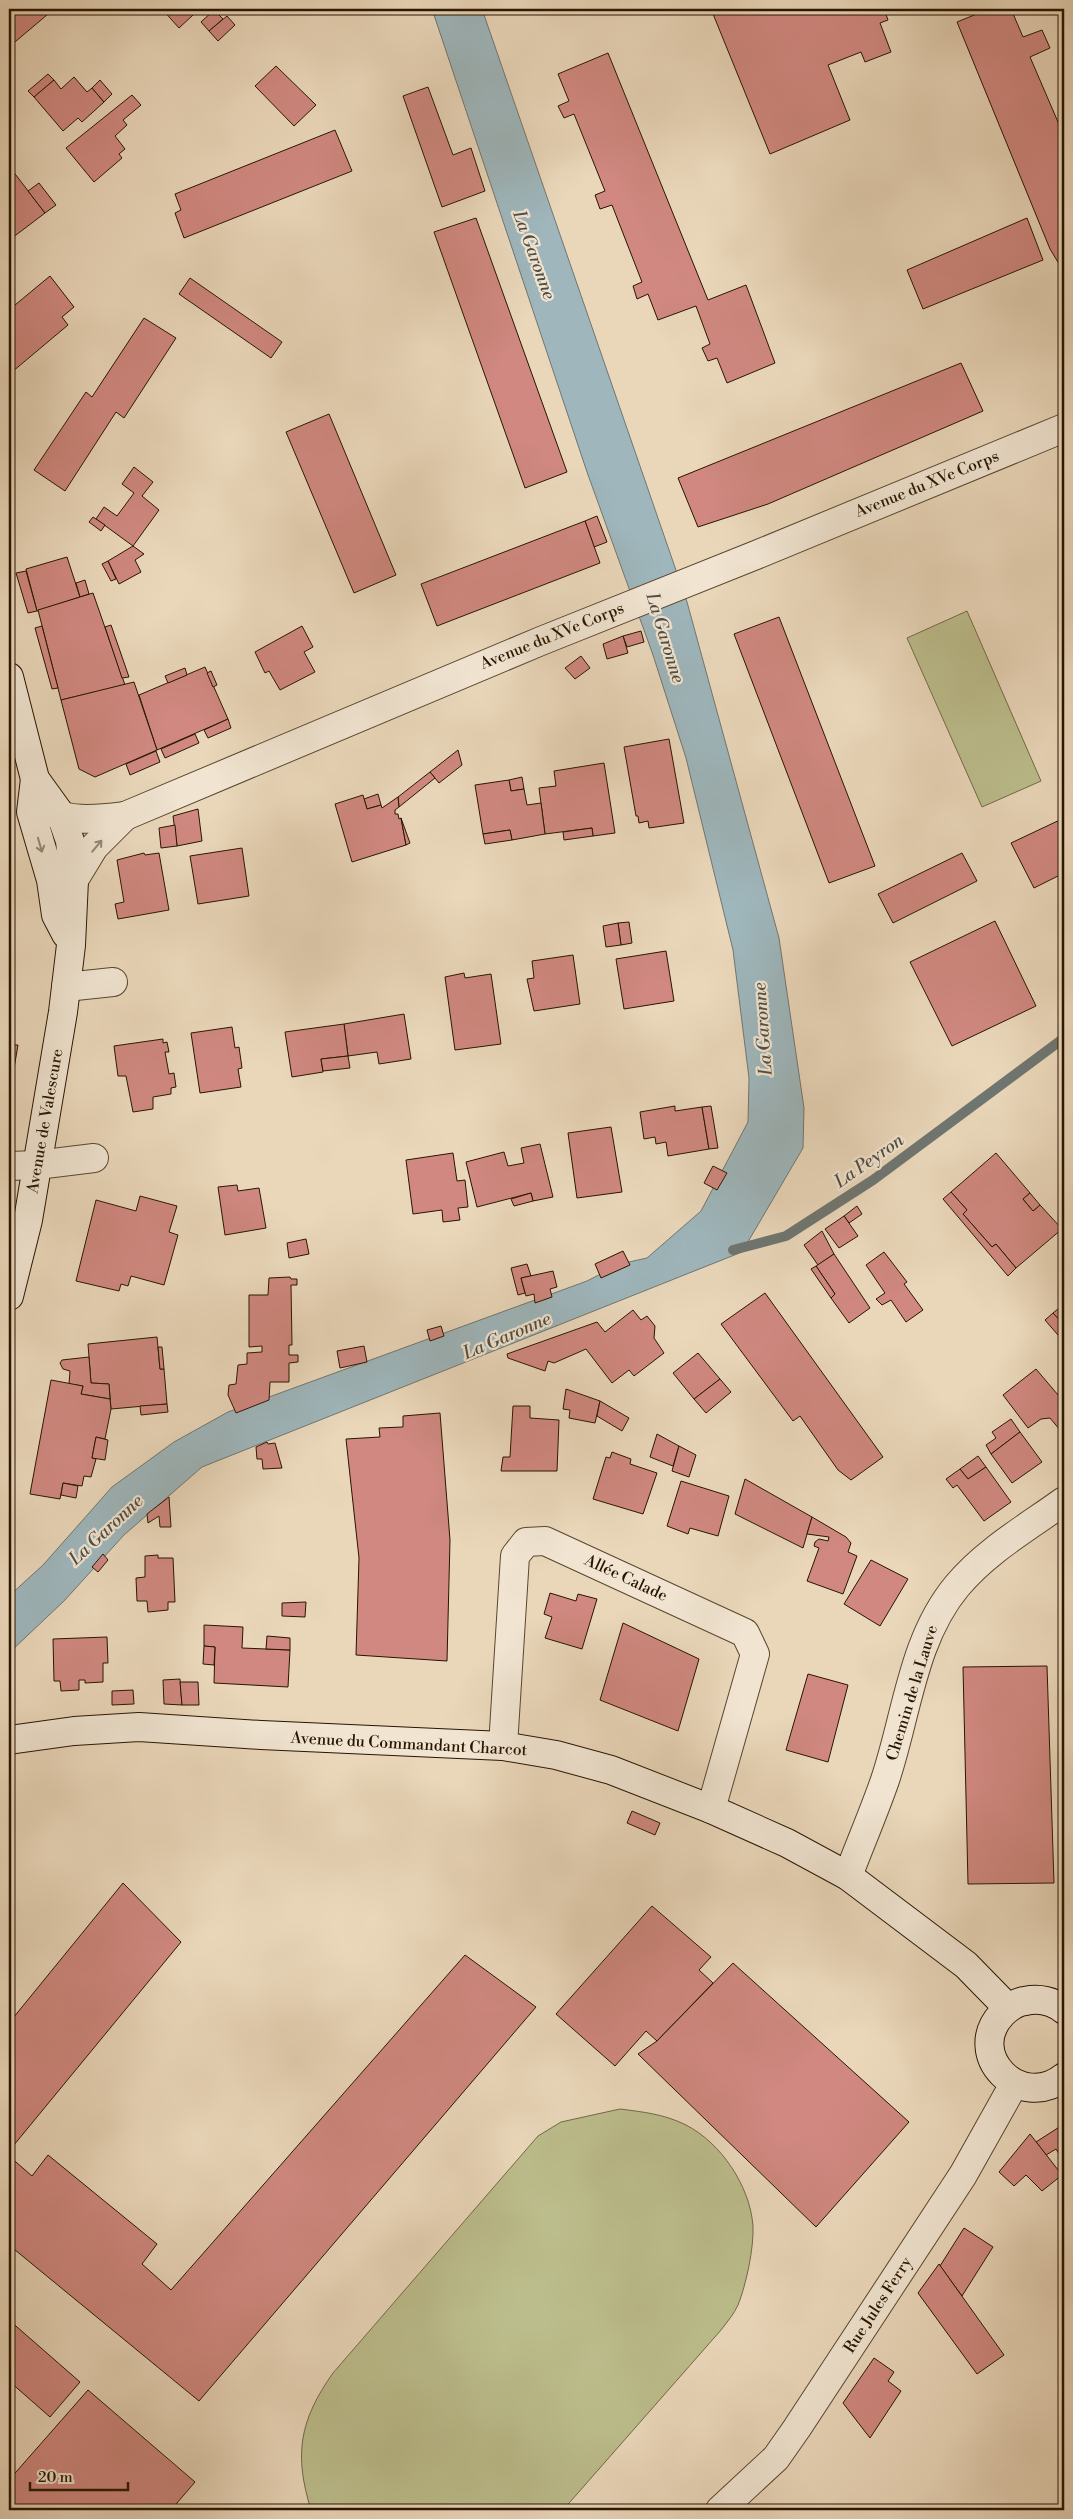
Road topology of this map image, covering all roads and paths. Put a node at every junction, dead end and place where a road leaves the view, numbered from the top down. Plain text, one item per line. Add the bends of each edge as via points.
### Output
1 (1064, 428) edge
2 (9, 677) edge
3 (34, 788) junction
4 (61, 814) junction
5 (125, 816) junction
6 (74, 880) junction
7 (71, 944) junction
8 (113, 982) dead end
9 (66, 987) junction
10 (94, 1158) dead end
11 (37, 1165) junction
12 (9, 1166) edge
13 (9, 1296) edge
14 (1064, 1502) edge
15 (9, 1740) edge
16 (503, 1746) junction
17 (711, 1809) junction
18 (848, 1876) junction
19 (1008, 2008) junction
20 (1064, 2010) edge
21 (1064, 2077) edge
22 (1014, 2084) junction
23 (720, 2510) edge

1 - 5 street, Avenue du XVe Corps via 631,604
2 - 3 street, Avenue de Valescure
3 - 4 street, Avenue de Valescure
3 -> 7 street, Avenue de Valescure via 31,812 51,880 56,915
4 - 5 street, Avenue du XVe Corps via 102,819
4 - 6 street, Avenue de Valescure via 70,841
6 -> 5 street, Avenue du XVe Corps via 94,847
6 - 7 street, Avenue de Valescure
7 - 9 street, Avenue de Valescure
8 - 9 street
9 - 11 street, Avenue de Valescure
10 - 11 street
11 - 12 street
11 - 13 street, Avenue de Valescure via 28,1220
14 - 18 street, Chemin de la Lauve via 982,1560 957,1586 937,1615 923,1646 885,1779
15 - 16 street, Avenue du Commandant Charcot via 138,1727
16 - 17 street, Avenue du Commandant Charcot via 556,1755 611,1770
16 - 17 street, Allée Calade via 515,1556 526,1542 544,1541 745,1633 755,1654
17 - 18 street, Avenue du Commandant Charcot via 788,1843
18 - 19 street, Avenue du Commandant Charcot via 966,1965
19 - 20 street via 1035,1999 1050,2002
19 - 22 street via 997,2019 991,2033 990,2048 1002,2075
21 - 22 street via 1056,2084 1042,2088
22 - 23 street, Rue Jules Ferry via 963,2175 797,2428 776,2458

